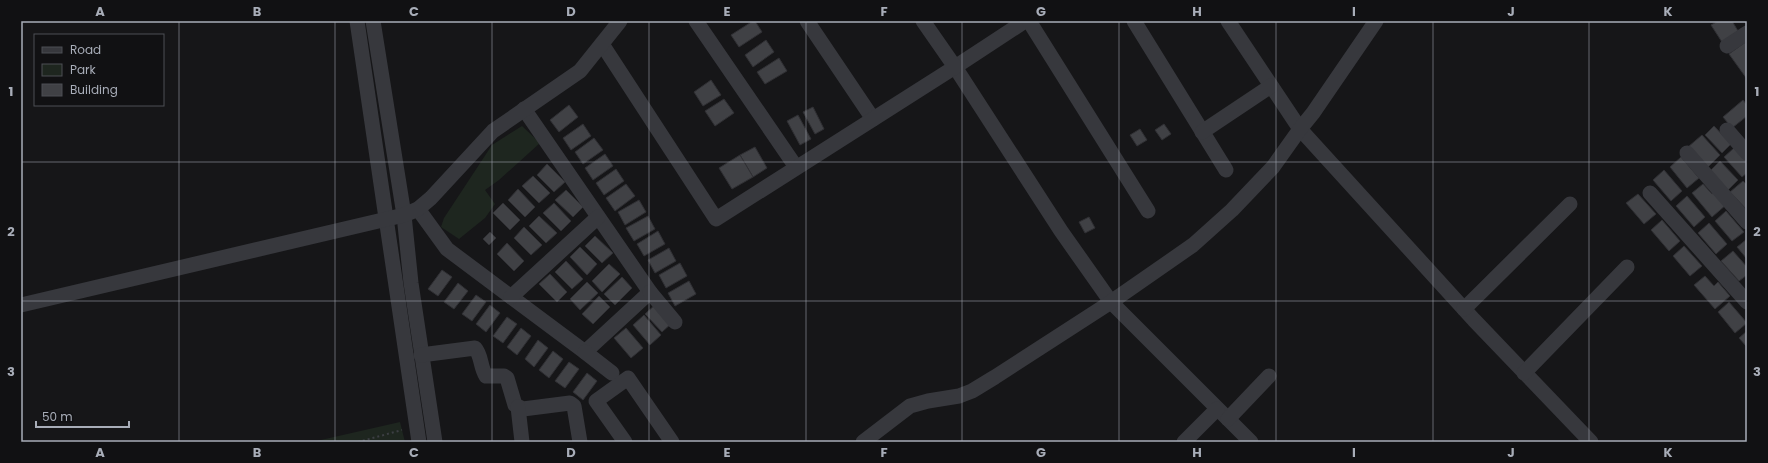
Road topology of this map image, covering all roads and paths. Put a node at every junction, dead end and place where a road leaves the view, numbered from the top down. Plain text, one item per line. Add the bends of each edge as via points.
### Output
1 (357, 21) edge
2 (373, 21) edge
3 (620, 21) edge
4 (696, 21) edge
5 (807, 21) edge
6 (923, 21) edge
7 (1025, 21) edge
8 (1028, 21) edge
9 (1134, 21) edge
10 (1228, 21) edge
11 (1376, 21) edge
12 (1747, 33) edge
13 (602, 44) junction
14 (1727, 46) dead end
15 (955, 67) junction
16 (1271, 86) junction
17 (524, 109) junction
18 (873, 119) junction
19 (1300, 129) junction
20 (1727, 130) dead end
21 (1202, 132) junction
22 (1688, 153) dead end
23 (1747, 154) edge
24 (796, 167) junction
25 (1226, 170) dead end
26 (1650, 193) dead end
27 (1570, 204) dead end
28 (418, 209) junction
29 (1148, 211) dead end
30 (404, 215) junction
31 (598, 217) junction
32 (385, 219) junction
33 (1747, 222) edge
34 (1627, 267) dead end
35 (650, 292) junction
36 (511, 297) junction
37 (1111, 302) junction
38 (1747, 302) edge
39 (21, 305) edge
40 (1464, 309) junction
41 (675, 322) dead end
42 (585, 352) junction
43 (422, 355) junction
44 (1524, 372) junction
45 (612, 373) dead end
46 (1269, 376) dead end
47 (518, 408) junction
48 (1223, 414) junction
49 (402, 430) dead end
50 (358, 442) edge
51 (419, 442) edge
52 (435, 442) edge
53 (522, 442) edge
54 (580, 442) edge
55 (625, 442) edge
56 (672, 442) edge
57 (863, 442) edge
58 (1184, 442) edge
59 (1251, 442) edge
60 (1591, 442) edge

1 - 32 street
2 - 30 street
3 - 13 street
4 - 24 street
5 - 18 street
6 - 15 street
7 - 15 street
8 - 29 street
9 - 21 street
10 - 16 street
11 - 19 street
12 - 14 street
13 - 17 street via 580,71
13 - 24 street via 716,219
15 - 18 street
15 - 37 street via 1061,231
16 - 19 street
16 - 21 street
17 - 28 street via 493,131
17 - 31 street
18 - 24 street
19 - 37 street via 1273,167 1232,210 1193,245
19 - 40 street
20 - 23 street
21 - 25 street
22 - 33 street
26 - 38 street
27 - 40 street
28 - 30 street
28 - 36 street via 447,249
30 - 32 street
30 - 43 street
31 - 35 street
31 - 36 street
32 - 39 street
32 - 51 street
34 - 44 street
35 - 41 street
35 - 42 street
36 - 42 street
37 - 48 street
37 - 57 street via 972,391 910,406
40 - 44 street
42 - 45 street
43 - 47 street via 475,348 486,376 507,378
43 - 52 street
44 - 60 street
46 - 48 street
47 - 53 street
47 - 54 street via 570,403 574,406
48 - 58 street
48 - 59 street
49 - 50 path
55 - 56 street via 596,401 628,378

